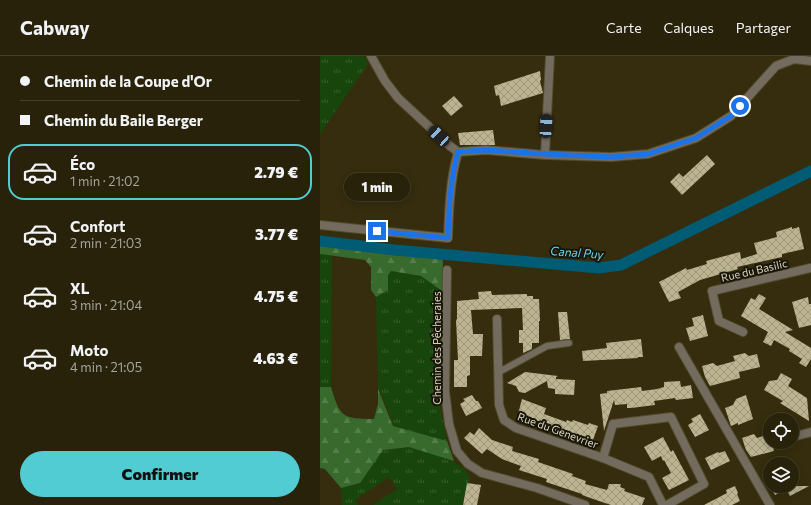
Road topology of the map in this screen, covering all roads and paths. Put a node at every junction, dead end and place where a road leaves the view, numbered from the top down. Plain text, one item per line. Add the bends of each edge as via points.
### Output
1 (371, 56) edge
2 (550, 56) edge
3 (811, 61) edge
4 (458, 152) junction
5 (545, 154) junction
6 (320, 225) edge
7 (811, 269) edge
8 (447, 270) dead end
9 (497, 319) dead end
10 (743, 332) dead end
11 (569, 343) dead end
12 (679, 347) dead end
13 (499, 372) junction
14 (811, 432) edge
15 (799, 435) edge
16 (603, 458) junction
17 (585, 505) edge
18 (663, 505) edge
19 (667, 505) edge
20 (770, 505) edge

1 - 4 street via 398,98
2 - 5 street
3 - 5 street via 794,59 776,66 731,116 696,138 648,154 611,157
4 - 5 street via 486,150
4 - 6 street via 449,204 448,238
7 - 10 street, Rue du Basilic via 712,291 720,321
8 - 17 street, Chemin des Pêcheraies via 445,391 449,424 457,451 468,464 482,473
9 - 13 street, Rue du Genevrier
11 - 13 lane via 546,346
12 - 20 street
13 - 16 street, Rue du Genevrier via 499,405 504,420 516,428
14 - 15 street
16 - 18 street, Rue du Genevrier via 649,477
16 - 19 street via 613,424 672,417 704,484

